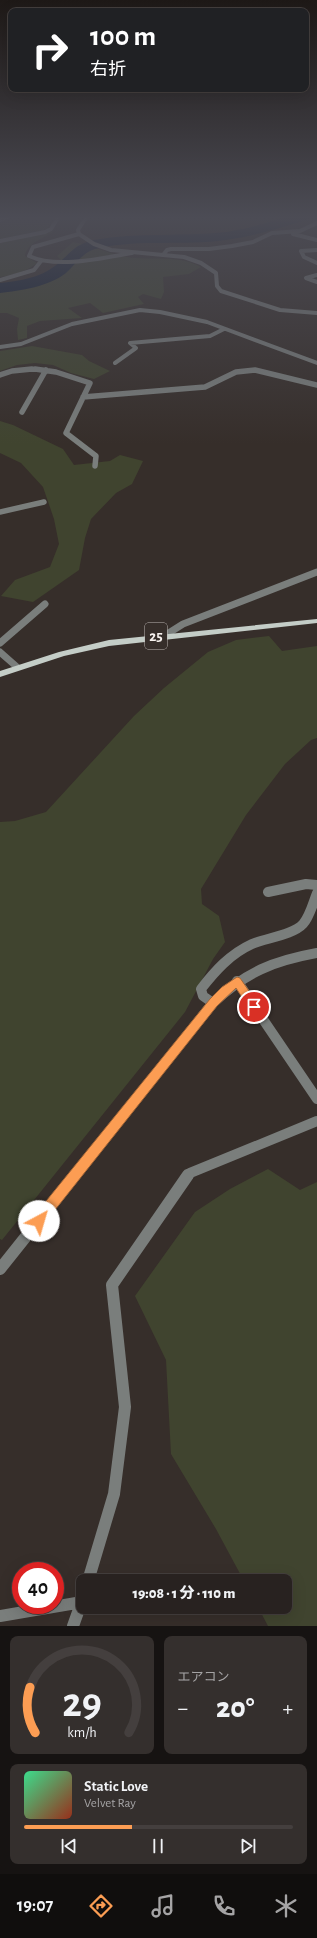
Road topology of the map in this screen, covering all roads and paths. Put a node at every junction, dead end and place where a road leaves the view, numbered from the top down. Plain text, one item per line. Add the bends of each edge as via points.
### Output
1 (223, 292) edge
2 (317, 313) edge
3 (224, 329) junction
4 (0, 347) edge
5 (317, 362) edge
6 (115, 363) dead end
7 (46, 370) junction
8 (0, 375) edge
9 (317, 385) edge
10 (83, 398) junction
11 (22, 412) dead end
12 (95, 466) dead end
13 (44, 502) dead end
14 (0, 512) edge
15 (317, 572) edge
16 (45, 604) dead end
17 (317, 621) edge
18 (164, 636) junction
19 (0, 643) edge
20 (0, 652) edge
21 (17, 667) junction
22 (0, 674) edge
23 (317, 885) edge
24 (268, 892) dead end
25 (317, 893) edge
26 (317, 953) edge
27 (237, 981) junction
28 (213, 1003) junction
29 (317, 1099) edge
30 (317, 1121) edge
31 (0, 1269) edge
32 (90, 1574) edge
33 (76, 1600) edge
34 (77, 1614) edge
35 (0, 1616) edge
36 (73, 1626) edge

1 - 2 street via 246,301 282,310
3 - 4 street via 207,322 140,310 72,324 21,344
3 - 5 street
3 - 6 street via 210,336 130,343 136,348
7 - 8 street via 24,368
7 - 10 street via 90,383
7 - 11 street
9 - 10 street via 255,370 236,372 205,388
10 - 12 street via 66,433 96,456
13 - 14 street
15 - 18 street via 183,624
16 - 19 street
17 - 18 main road, 25
18 - 21 main road, 25 via 109,643
20 - 21 street
21 - 22 main road, 25
23 - 24 street via 306,884
25 - 28 street via 303,925 258,941 238,952 214,972 201,989 203,996
26 - 27 street via 290,957
27 - 28 street
27 - 29 street
28 - 31 street
30 - 32 street via 190,1173 112,1285 125,1407 114,1494
33 - 35 street
34 - 36 street

